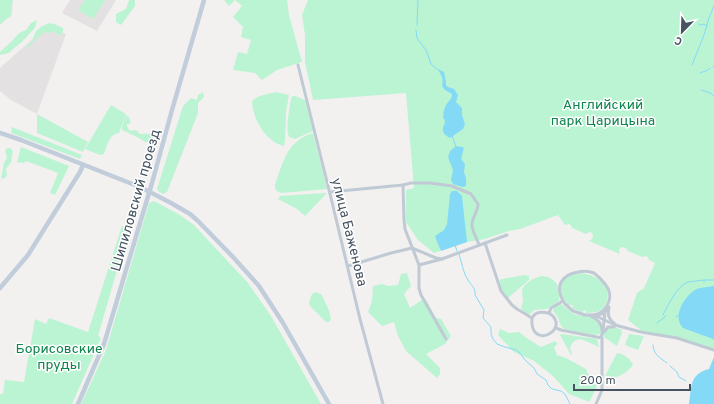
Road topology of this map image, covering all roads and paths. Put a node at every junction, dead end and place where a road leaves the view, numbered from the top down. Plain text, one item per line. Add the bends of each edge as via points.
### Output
1 (204, 0) edge
2 (298, 65) dead end
3 (0, 133) edge
4 (83, 165) junction
5 (403, 185) junction
6 (149, 192) junction
7 (330, 192) junction
8 (507, 235) dead end
9 (485, 243) junction
10 (479, 245) junction
11 (412, 248) junction
12 (442, 259) junction
13 (419, 265) junction
14 (348, 266) junction
15 (0, 288) edge
16 (563, 301) junction
17 (605, 311) junction
18 (549, 313) junction
19 (595, 315) junction
20 (532, 318) junction
21 (604, 320) junction
22 (615, 325) junction
23 (556, 328) junction
24 (603, 331) junction
25 (601, 337) junction
26 (446, 339) dead end
27 (714, 350) edge
28 (78, 404) edge
29 (329, 404) edge
30 (383, 404) edge
31 (596, 404) edge

1 - 6 main road, Шипиловский проезд
2 - 7 street, улица Баженова
3 - 4 main road
4 - 6 main road
4 - 15 main road via 28,255
5 - 7 street
5 - 10 street via 441,184 471,194 478,204 472,225
5 - 11 street via 405,229
6 - 28 main road, Шипиловский проезд via 104,344
6 - 29 main road via 190,214 250,276 267,297
7 - 14 street, улица Баженова
8 - 9 street
9 - 10 street
9 - 20 street via 503,296 517,310
10 - 12 street
11 - 12 street
11 - 13 street
11 - 14 street
12 - 13 street
13 - 26 street via 421,295
14 - 30 street, улица Баженова
16 - 17 street via 559,287 565,276 589,272 598,276 608,288 610,297
16 - 18 street
16 - 19 street via 573,311
17 - 19 street
17 - 21 street
17 - 22 street via 609,307 610,320
18 - 20 street via 537,313
18 - 23 street via 556,320
19 - 21 street
19 - 24 street via 591,316 600,322
20 - 23 street via 533,331 540,336 550,334
21 - 22 street
21 - 24 street
22 - 24 street
22 - 27 street via 677,338
23 - 25 street
24 - 25 street
25 - 31 street via 602,390

